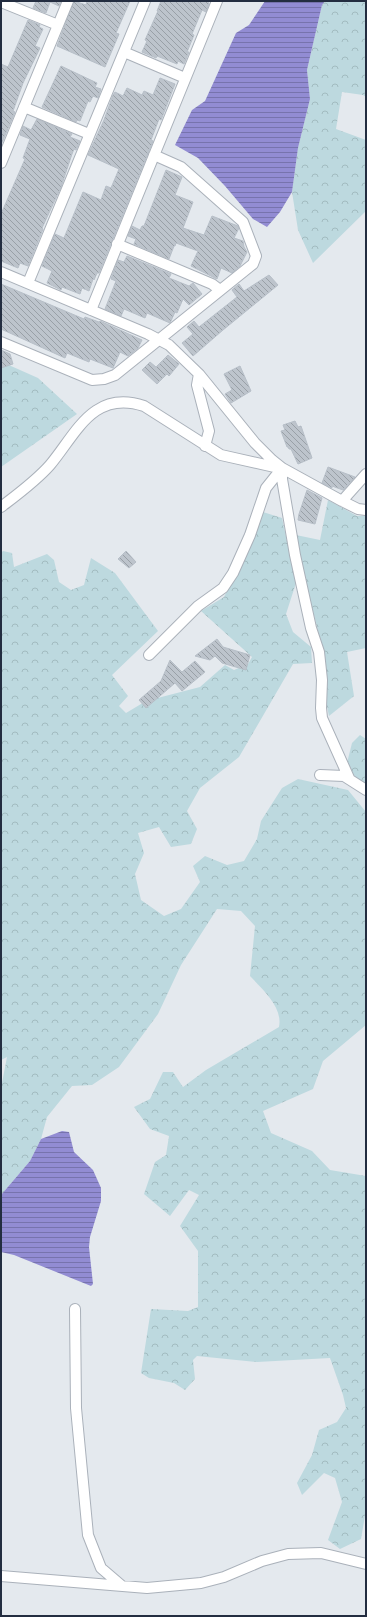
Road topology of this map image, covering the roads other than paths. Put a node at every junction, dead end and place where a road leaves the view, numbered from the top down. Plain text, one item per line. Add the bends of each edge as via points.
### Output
1 (68, 1) edge
2 (145, 1) edge
3 (217, 1) edge
4 (1, 2) edge
5 (58, 25) junction
6 (124, 52) junction
7 (186, 78) junction
8 (24, 107) junction
9 (89, 134) junction
10 (154, 155) junction
11 (1, 163) edge
12 (117, 244) junction
13 (1, 272) edge
14 (28, 284) junction
15 (220, 290) junction
16 (91, 310) junction
17 (160, 340) junction
18 (1, 342) edge
19 (200, 374) junction
20 (205, 446) junction
21 (282, 468) junction
22 (366, 474) edge
23 (342, 501) junction
24 (1, 507) edge
25 (366, 510) edge
26 (149, 655) dead end
27 (320, 775) dead end
28 (349, 778) junction
29 (366, 790) edge
30 (75, 1308) dead end
31 (366, 1564) edge
32 (1, 1576) edge
33 (122, 1586) junction

1 - 5 street
2 - 6 street
3 - 7 street
4 - 5 street
5 - 8 street
6 - 7 street
6 - 9 street
7 - 10 street
8 - 9 street
8 - 11 street
9 - 14 street
10 - 12 street
10 - 15 street via 182,167 243,222 256,256 253,264
12 - 15 street via 212,284
12 - 16 street
13 - 14 street
14 - 16 street
15 - 17 street
16 - 17 street
17 - 18 street via 115,375 92,380
17 - 19 street via 169,345
19 - 20 street via 197,385 209,431
19 - 21 street via 255,443
20 - 21 street via 229,458
20 - 24 street via 144,406 123,401 112,403 96,410 83,420 50,465
21 - 23 street
21 - 26 street via 266,488 250,535 223,588 198,606
21 - 28 street via 295,555 311,628 319,652 322,718
22 - 23 street
23 - 25 street
27 - 28 street
28 - 29 street
30 - 33 street via 76,1408 88,1535 101,1568
31 - 33 street via 321,1553 288,1554 201,1583 147,1588
32 - 33 street

